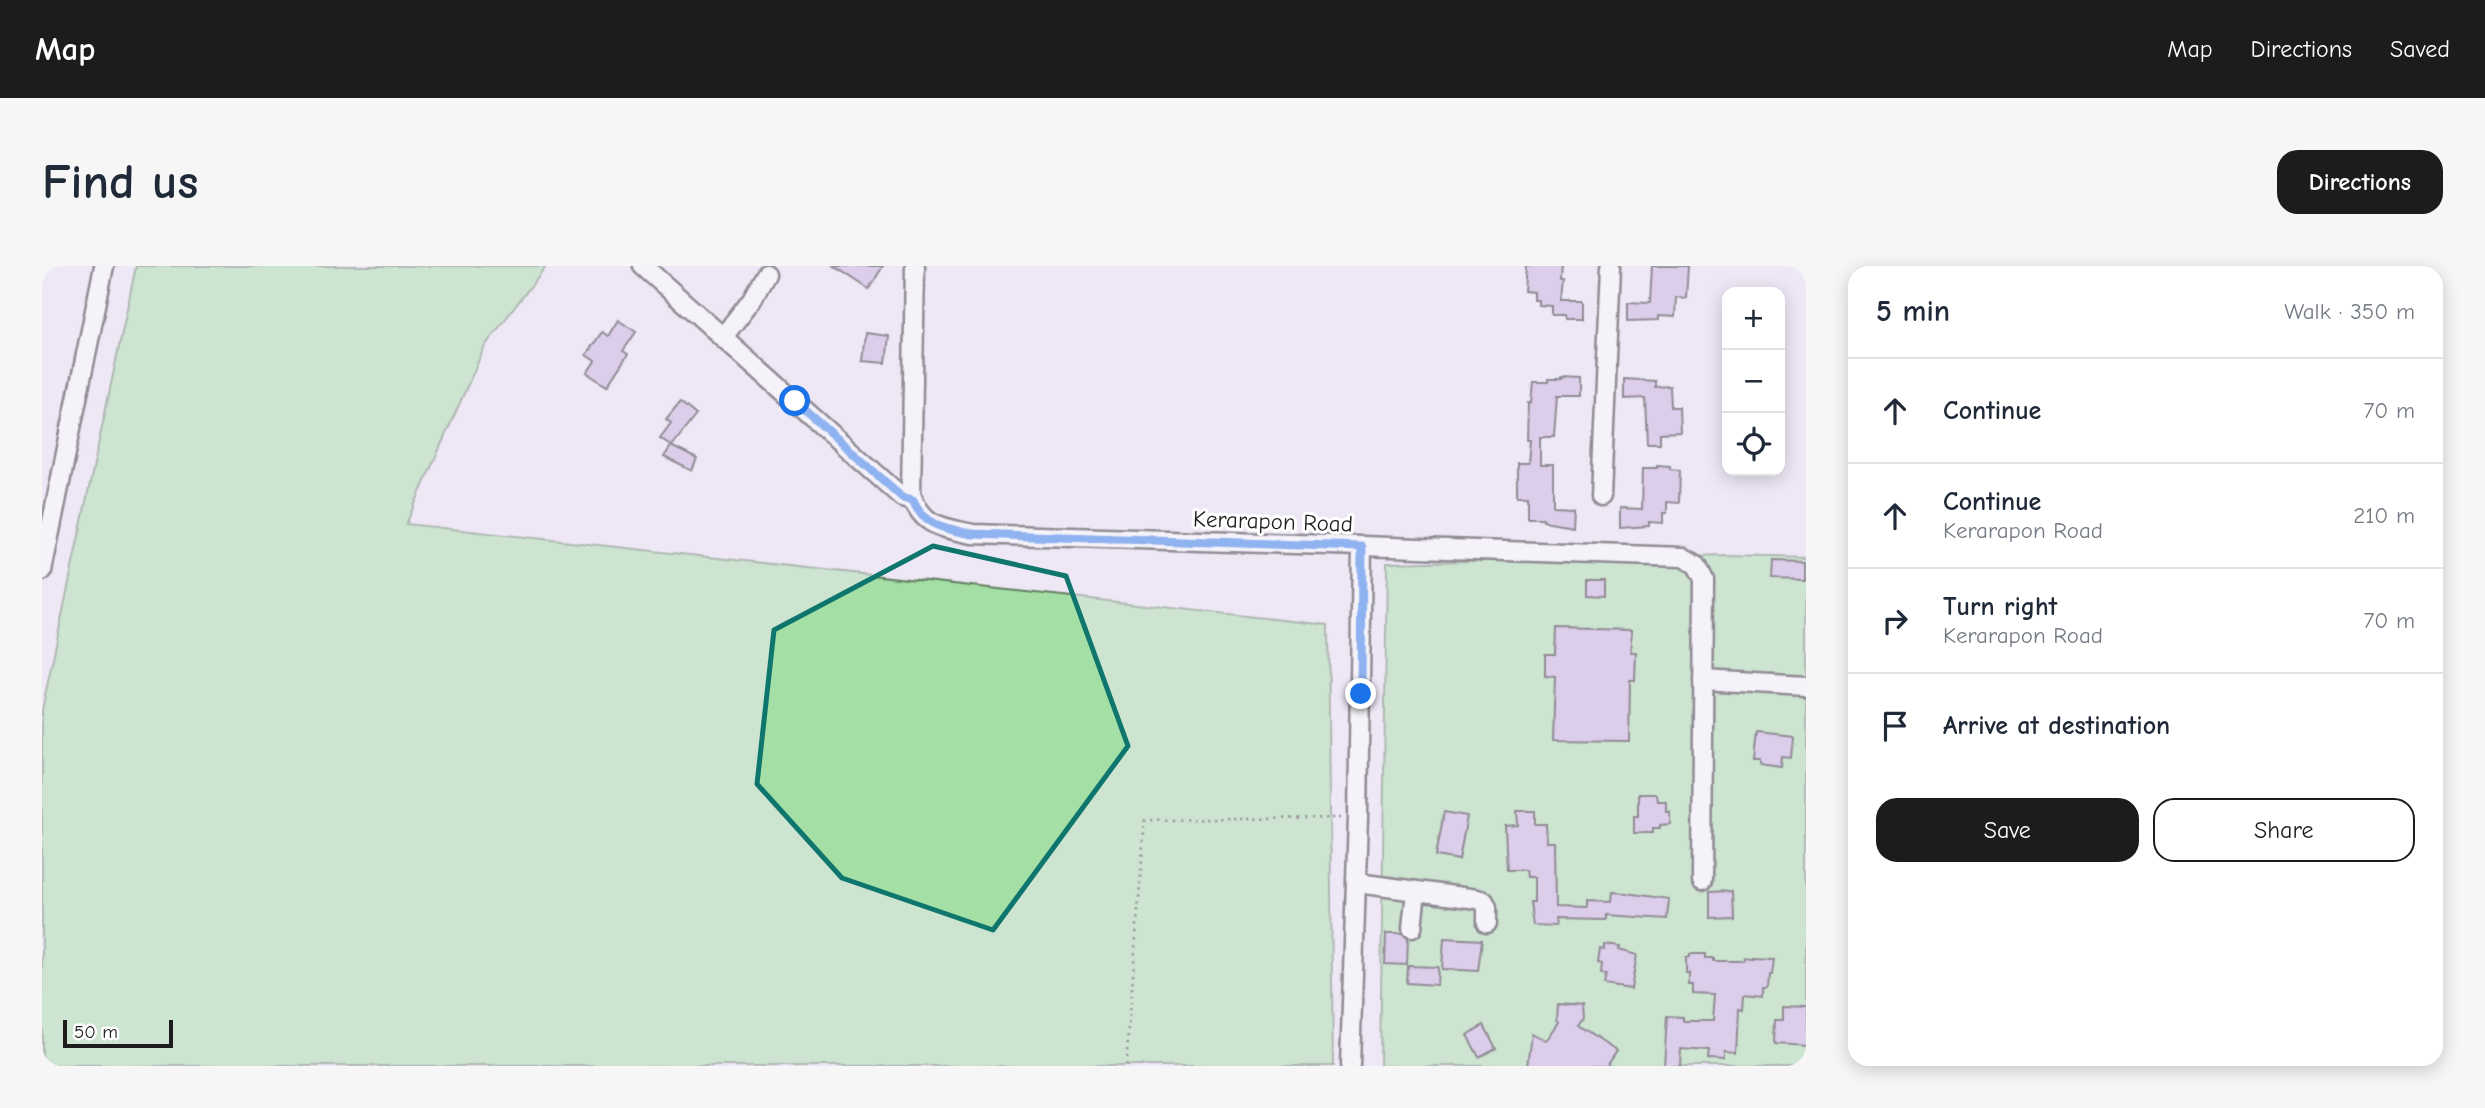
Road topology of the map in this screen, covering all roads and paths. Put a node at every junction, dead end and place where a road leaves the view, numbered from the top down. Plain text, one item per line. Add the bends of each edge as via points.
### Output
1 (104, 266) edge
2 (643, 266) edge
3 (915, 266) edge
4 (1611, 266) edge
5 (766, 274) dead end
6 (723, 337) junction
7 (1601, 496) dead end
8 (913, 500) junction
9 (1362, 547) junction
10 (42, 571) edge
11 (1703, 680) junction
12 (1806, 686) edge
13 (1358, 818) junction
14 (1702, 881) dead end
15 (1357, 883) junction
16 (1416, 891) junction
17 (1488, 923) dead end
18 (1412, 928) dead end
19 (1126, 1066) edge
20 (1350, 1066) edge

1 - 10 street
2 - 6 street, Kerarapon Road
3 - 8 street
4 - 7 street
5 - 6 street
6 - 8 street, Kerarapon Road via 902,497
8 - 9 street, Kerarapon Road via 921,514 937,526 973,534
9 - 11 street via 1688,559 1704,579
9 - 13 street, Kerarapon Road
11 - 12 street
11 - 14 street
13 - 15 street, Kerarapon Road
13 - 19 path via 1145,820
15 - 16 street
15 - 20 street, Kerarapon Road
16 - 17 street via 1484,901
16 - 18 street

